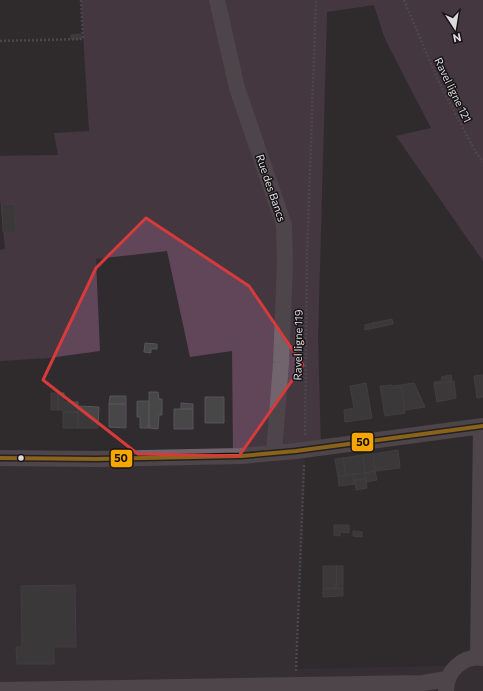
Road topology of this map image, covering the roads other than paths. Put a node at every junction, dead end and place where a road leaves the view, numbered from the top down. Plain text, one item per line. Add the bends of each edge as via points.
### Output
1 (217, 0) edge
2 (482, 427) edge
3 (274, 454) junction
4 (0, 458) edge
5 (481, 657) edge
6 (447, 685) edge
7 (0, 690) edge

1 - 3 street, Rue des Bancs via 236,88 284,225 281,362
2 - 3 street
2 - 5 street
3 - 4 street via 104,459
5 - 6 street via 468,658 459,663 452,670
6 - 7 street via 296,684

